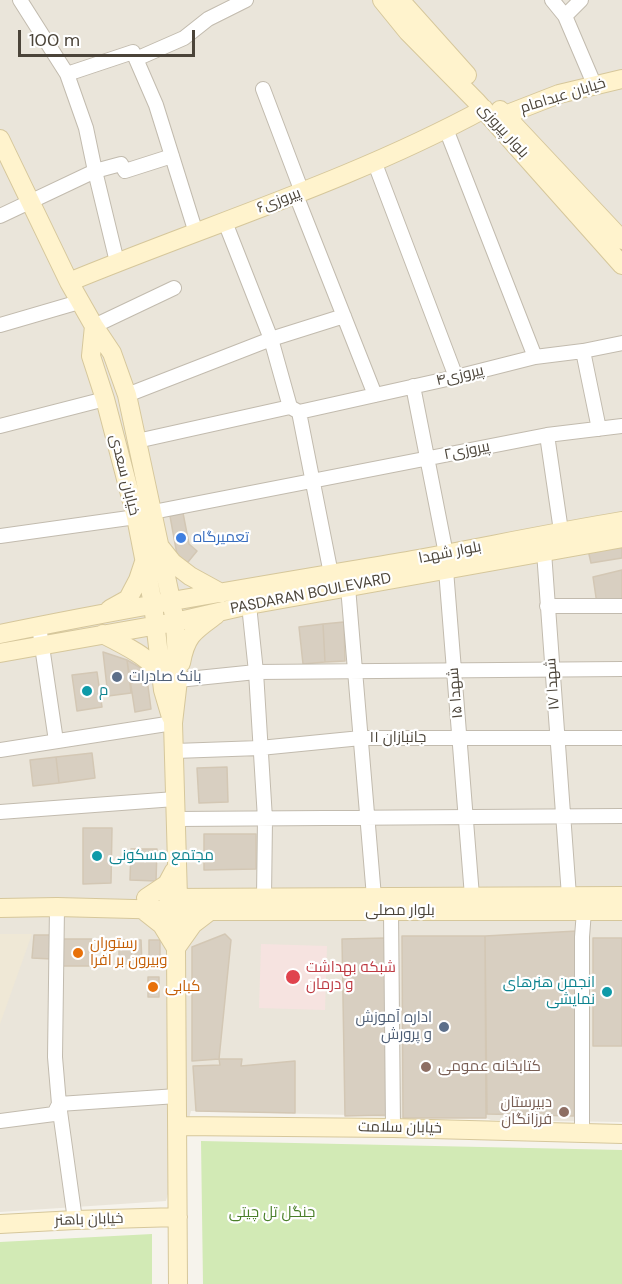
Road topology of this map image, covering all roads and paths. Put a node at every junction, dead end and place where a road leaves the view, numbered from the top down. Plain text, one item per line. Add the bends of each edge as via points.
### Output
1 (20, 0) edge
2 (246, 0) edge
3 (382, 0) edge
4 (400, 0) edge
5 (552, 0) edge
6 (581, 0) edge
7 (565, 16) junction
8 (413, 27) junction
9 (136, 59) junction
10 (67, 74) junction
11 (622, 79) edge
12 (594, 84) junction
13 (263, 89) dead end
14 (484, 109) junction
15 (505, 115) junction
16 (446, 129) junction
17 (0, 139) edge
18 (172, 156) junction
19 (374, 162) junction
20 (95, 171) junction
21 (299, 194) junction
22 (29, 202) junction
23 (0, 216) edge
24 (225, 222) junction
25 (196, 233) junction
26 (622, 240) edge
27 (117, 262) junction
28 (622, 265) edge
29 (69, 282) junction
30 (174, 288) dead end
31 (79, 302) junction
32 (344, 316) junction
33 (0, 326) edge
34 (94, 326) junction
35 (271, 339) junction
36 (622, 343) edge
37 (583, 351) junction
38 (535, 357) junction
39 (456, 377) junction
40 (413, 386) junction
41 (127, 395) junction
42 (375, 395) junction
43 (105, 399) junction
44 (294, 410) junction
45 (0, 426) edge
46 (622, 426) edge
47 (598, 429) junction
48 (547, 435) junction
49 (138, 441) junction
50 (428, 459) junction
51 (313, 482) junction
52 (144, 515) junction
53 (622, 521) edge
54 (561, 531) junction
55 (0, 536) edge
56 (622, 538) edge
57 (160, 546) junction
58 (543, 552) junction
59 (144, 562) junction
60 (446, 562) junction
61 (331, 574) junction
62 (348, 587) junction
63 (171, 600) junction
64 (221, 602) junction
65 (153, 604) junction
66 (249, 605) junction
67 (547, 606) junction
68 (622, 606) edge
69 (103, 614) junction
70 (175, 622) junction
71 (156, 625) junction
72 (39, 626) junction
73 (0, 634) edge
74 (103, 634) junction
75 (42, 645) junction
76 (0, 653) edge
77 (552, 669) junction
78 (622, 669) edge
79 (454, 671) junction
80 (256, 672) junction
81 (355, 672) junction
82 (170, 678) junction
83 (173, 723) junction
84 (361, 738) junction
85 (459, 738) junction
86 (557, 738) junction
87 (622, 738) edge
88 (56, 741) junction
89 (260, 748) junction
90 (0, 750) edge
91 (175, 751) junction
92 (175, 799) junction
93 (0, 812) edge
94 (562, 816) junction
95 (622, 816) edge
96 (465, 817) junction
97 (367, 818) junction
98 (176, 819) junction
99 (265, 819) junction
100 (177, 866) junction
101 (472, 896) junction
102 (569, 896) junction
103 (622, 896) edge
104 (0, 897) edge
105 (264, 897) junction
106 (374, 897) junction
107 (542, 903) junction
108 (144, 904) junction
109 (178, 904) junction
110 (210, 904) junction
111 (57, 907) junction
112 (0, 908) edge
113 (391, 911) junction
114 (584, 911) junction
115 (622, 911) edge
116 (176, 948) junction
117 (177, 1096) junction
118 (59, 1104) junction
119 (0, 1121) edge
120 (178, 1126) junction
121 (393, 1128) junction
122 (582, 1133) junction
123 (622, 1134) edge
124 (178, 1216) junction
125 (75, 1220) junction
126 (0, 1224) edge
127 (178, 1284) edge

1 - 10 street
2 - 9 street via 208,19 184,38
3 - 8 main road, بلوار پیروزی
4 - 8 main road, بلوار پیروزی
5 - 7 street
6 - 7 street
7 - 12 street
8 - 14 main road, بلوار پیروزی
8 - 15 main road, بلوار پیروزی
9 - 10 street via 133,52
9 - 18 street
10 - 20 street via 86,128
11 - 12 main road, خیابان عبدامام
12 - 15 main road, خیابان عبدامام
13 - 21 street
14 - 16 main road, پیروزی۶
14 - 28 main road, بلوار پیروزی
15 - 26 main road, بلوار پیروزی
16 - 19 main road, پیروزی۶
16 - 38 street
17 - 22 main road, خیابان سعدی
18 - 20 street via 125,171 121,164
18 - 25 street
19 - 21 main road, پیروزی۶
19 - 39 street
20 - 22 street
20 - 27 street
21 - 24 main road, پیروزی۶
21 - 32 street
22 - 23 street
22 - 29 main road, خیابان سعدی
24 - 25 main road, پیروزی۶
24 - 35 street
25 - 27 main road, پیروزی۶
27 - 29 main road, پیروزی۶
29 - 31 main road, خیابان سعدی
30 - 34 street
31 - 33 street
31 - 34 main road, خیابان سعدی
32 - 35 street
32 - 42 street
34 - 41 main road, خیابان سعدی via 112,353
34 - 43 main road, خیابان سعدی via 91,356
35 - 41 street
35 - 44 street
36 - 37 street, پیروزی۴
37 - 38 street, پیروزی۴
37 - 47 street
38 - 39 street, پیروزی۴
39 - 40 street, پیروزی۴
40 - 42 street, پیروزی۴
40 - 50 street, شهدا ۱۵
41 - 49 main road, خیابان سعدی
42 - 44 street, پیروزی۴
43 - 45 street
43 - 52 main road, خیابان سعدی
44 - 49 street, پیروزی۴
44 - 51 street
46 - 47 street, پیروزی۲
47 - 48 street, پیروزی۲
48 - 50 street, پیروزی۲
48 - 54 street
49 - 52 main road, خیابان سعدی
50 - 51 street, پیروزی۲
50 - 60 street, شهدا ۱۵
51 - 52 street, پیروزی۲
51 - 61 street
52 - 55 street, پیروزی۲
52 - 57 main road, خیابان سعدی
52 - 59 main road, خیابان سعدی
53 - 54 main road, بلوار شهدا
54 - 60 main road, بلوار شهدا
56 - 58 main road, PASDARAN BOULEVARD
57 - 63 main road, خیابان سعدی
57 - 64 main road via 173,563
58 - 60 main road, PASDARAN BOULEVARD
58 - 67 street, شهدا ۱۷
59 - 65 main road, خیابان سعدی
59 - 69 main road via 128,599
60 - 61 main road, بلوار شهدا
60 - 62 main road, PASDARAN BOULEVARD
60 - 79 street, شهدا ۱۵
61 - 64 main road, بلوار شهدا
62 - 66 main road, PASDARAN BOULEVARD
62 - 81 street
63 - 64 main road, بلوار شهدا
63 - 65 main road
63 - 70 main road, خیابان سعدی
64 - 66 main road, PASDARAN BOULEVARD
64 - 70 main road, PASDARAN BOULEVARD
64 - 82 main road via 192,633
65 - 69 main road
65 - 71 main road, خیابان سعدی
66 - 80 street
67 - 68 street
67 - 77 street, شهدا ۱۷
69 - 72 main road
70 - 71 main road, PASDARAN BOULEVARD
70 - 82 main road, خیابان سعدی
71 - 74 main road, PASDARAN BOULEVARD
71 - 82 main road, خیابان سعدی
72 - 73 main road
72 - 75 street
74 - 75 main road, PASDARAN BOULEVARD
74 - 82 main road
75 - 76 main road, PASDARAN BOULEVARD
75 - 88 street
77 - 78 street
77 - 79 street
77 - 86 street, شهدا ۱۷
79 - 81 street
79 - 85 street, شهدا ۱۵
80 - 81 street
80 - 82 street
80 - 89 street
81 - 84 street
82 - 83 main road via 163,690
83 - 88 street
83 - 91 main road
84 - 85 street, جانبازان ۱۱
84 - 89 street, جانبازان ۱۱
84 - 97 street
85 - 86 street, جانبازان ۱۱
85 - 96 street, شهدا ۱۵
86 - 87 street, جانبازان ۱۱
86 - 94 street, شهدا ۱۷
88 - 90 street
89 - 91 street, جانبازان ۱۱
89 - 99 street
91 - 92 main road
92 - 93 street
92 - 98 main road
94 - 95 street
94 - 96 street
94 - 102 street, شهدا ۱۷
96 - 97 street
96 - 101 street, شهدا ۱۵
97 - 99 street
97 - 106 street
98 - 99 street
98 - 100 main road
99 - 105 street
100 - 108 main road via 167,884
100 - 109 main road
100 - 110 main road via 191,888
101 - 106 main road, بلوار مصلی
101 - 107 main road, بلوار مصلی
102 - 103 main road, بلوار مصلی
102 - 107 main road, بلوار مصلی
104 - 108 main road
105 - 106 main road, بلوار مصلی
105 - 110 main road, بلوار مصلی
107 - 113 main road, بلوار مصلی
107 - 114 main road, بلوار مصلی
108 - 109 main road, بلوار مصلی
108 - 111 main road
108 - 116 main road
109 - 110 main road, بلوار مصلی
109 - 116 main road
110 - 113 main road, بلوار مصلی
110 - 116 main road
111 - 112 main road
111 - 118 street via 55,1057
113 - 121 street
114 - 115 main road, بلوار مصلی
114 - 122 street
116 - 117 main road
117 - 118 street
117 - 120 main road
118 - 119 street via 54,1114
118 - 125 street
120 - 121 main road, خیابان سلامت
120 - 124 main road
121 - 122 main road, خیابان سلامت
122 - 123 main road, خیابان سلامت
124 - 125 main road, خیابان باهنر
124 - 127 main road
125 - 126 main road, خیابان باهنر

